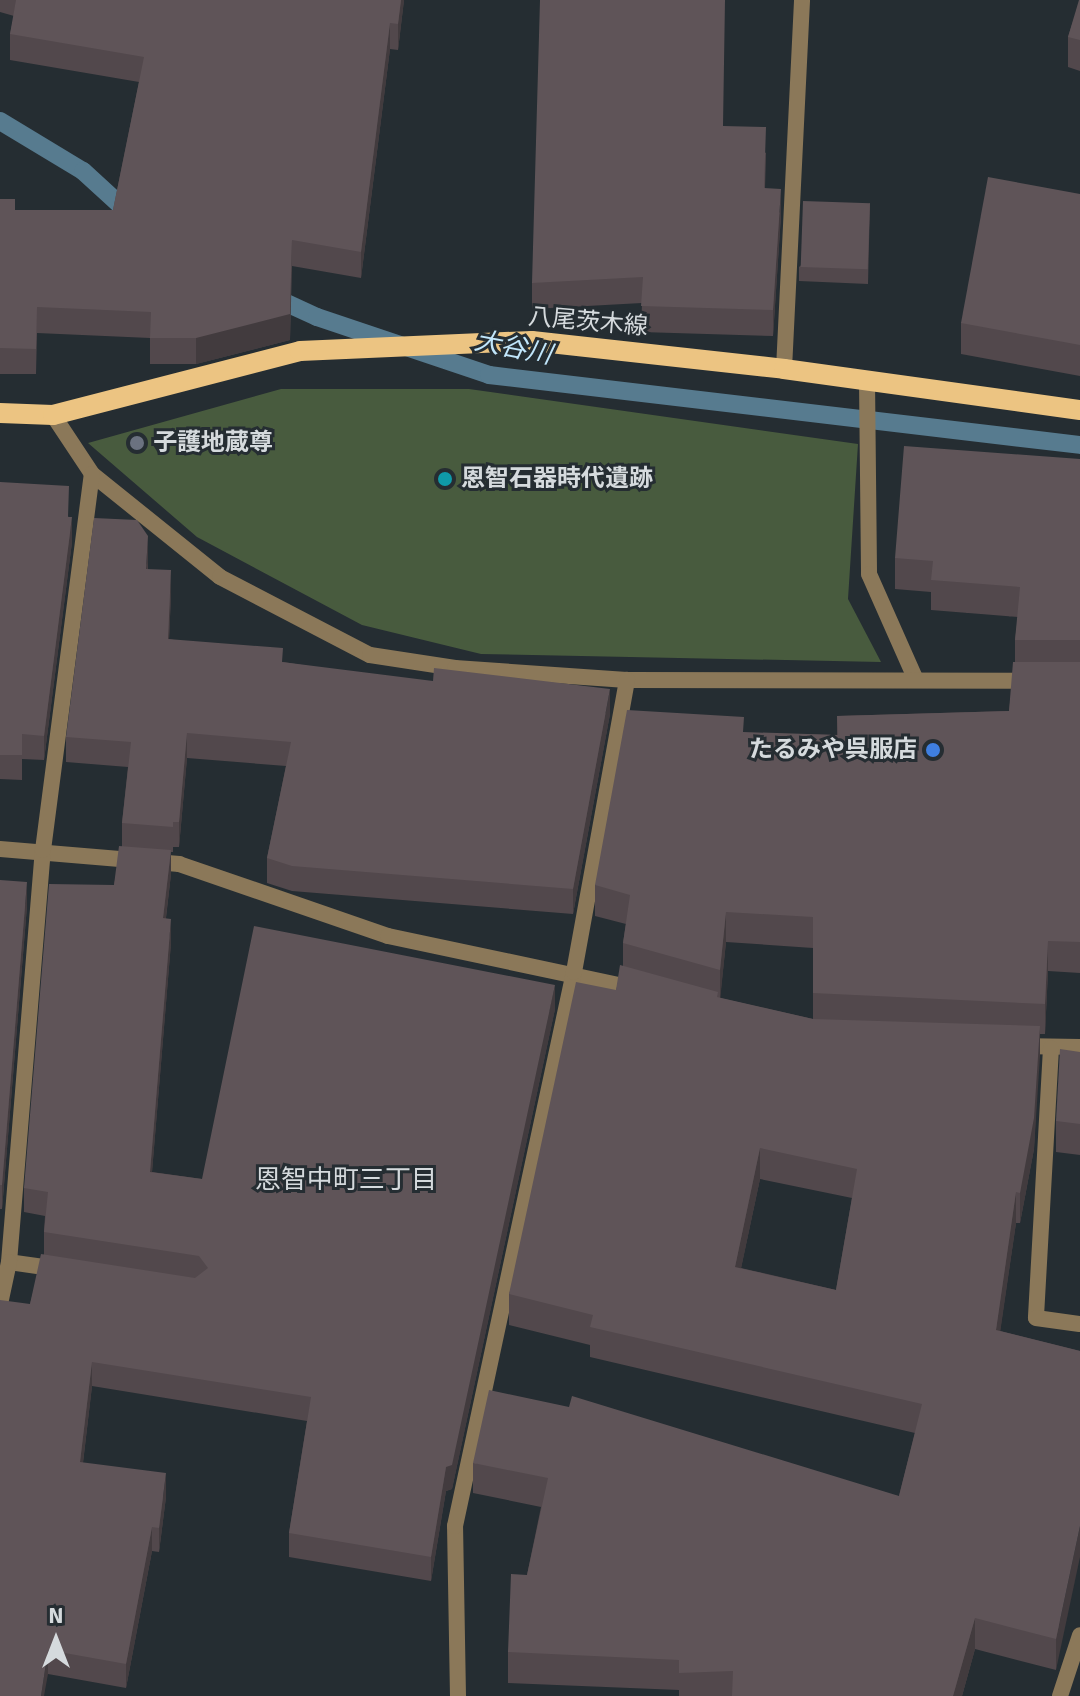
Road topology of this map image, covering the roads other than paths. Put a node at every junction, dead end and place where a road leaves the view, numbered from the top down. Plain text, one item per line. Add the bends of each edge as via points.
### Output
1 (802, 0) edge
2 (784, 369) junction
3 (867, 380) junction
4 (1080, 410) edge
5 (0, 413) edge
6 (53, 415) junction
7 (92, 474) junction
8 (915, 678) junction
9 (627, 680) junction
10 (1050, 681) edge
11 (0, 849) edge
12 (43, 850) junction
13 (574, 972) junction
14 (649, 992) edge
15 (1004, 1045) edge
16 (1080, 1047) edge
17 (1051, 1048) junction
18 (9, 1262) junction
19 (72, 1272) edge
20 (0, 1304) edge
21 (1080, 1324) edge
22 (1080, 1635) edge
23 (458, 1696) edge
24 (1060, 1696) edge

1 - 2 street
2 - 3 main road, 八尾茨木線
2 - 6 main road, 八尾茨木線 via 532,341 300,351
3 - 4 main road, 八尾茨木線
3 - 8 street via 869,574
5 - 6 main road, 八尾茨木線
6 - 7 street
7 - 9 street via 220,577 370,655 455,668
7 - 12 street
8 - 9 street
8 - 10 street
9 - 13 street
11 - 12 street
12 - 13 street via 179,864 388,936
12 - 18 street
13 - 14 street
13 - 23 street via 455,1526
15 - 17 street
16 - 17 street
17 - 21 street via 1036,1318
18 - 19 street
18 - 20 street
22 - 24 street

